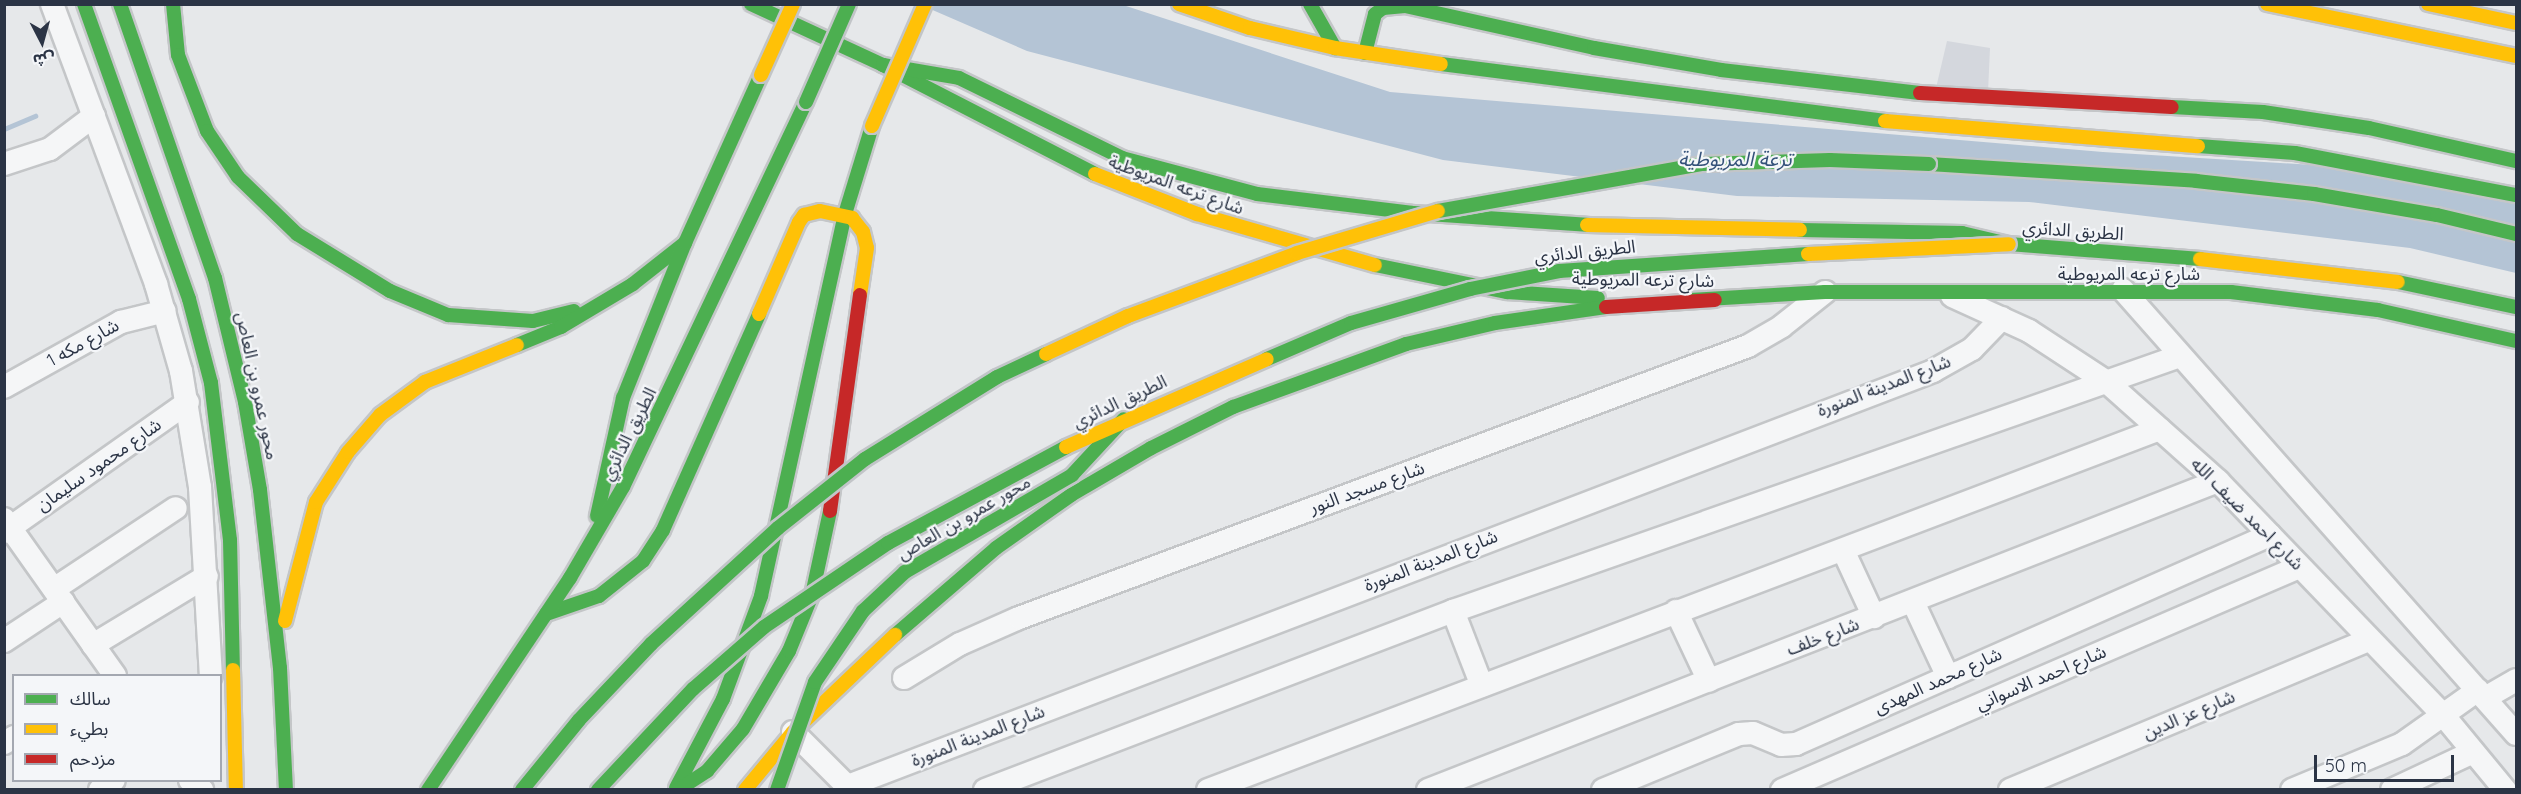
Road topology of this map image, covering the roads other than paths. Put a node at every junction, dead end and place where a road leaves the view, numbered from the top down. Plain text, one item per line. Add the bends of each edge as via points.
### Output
1 (52, 4) edge
2 (84, 4) edge
3 (120, 4) edge
4 (173, 4) edge
5 (751, 4) edge
6 (793, 4) edge
7 (849, 4) edge
8 (925, 4) edge
9 (1179, 4) edge
10 (1310, 4) edge
11 (2267, 4) edge
12 (2430, 5) edge
13 (2517, 23) edge
14 (1335, 48) junction
15 (1365, 53) junction
16 (2517, 56) edge
17 (883, 65) junction
18 (1939, 95) junction
19 (1979, 98) junction
20 (94, 116) junction
21 (1934, 127) junction
22 (1976, 129) junction
23 (2517, 161) edge
24 (4, 165) edge
25 (2517, 195) edge
26 (845, 214) junction
27 (2517, 234) edge
28 (685, 243) junction
29 (2009, 244) junction
30 (2123, 290) junction
31 (1825, 292) junction
32 (1946, 294) junction
33 (609, 298) junction
34 (1715, 300) junction
35 (2517, 307) edge
36 (165, 311) junction
37 (2002, 318) junction
38 (2517, 341) edge
39 (2180, 356) junction
40 (2107, 382) junction
41 (4, 387) edge
42 (188, 402) junction
43 (1124, 418) junction
44 (2160, 429) junction
45 (2217, 481) junction
46 (176, 508) dead end
47 (6, 526) edge
48 (2270, 536) junction
49 (592, 542) junction
50 (1843, 549) junction
51 (2299, 567) junction
52 (207, 576) junction
53 (58, 596) junction
54 (1913, 602) junction
55 (1453, 611) junction
56 (1676, 611) junction
57 (546, 614) junction
58 (1874, 617) junction
59 (2369, 639) junction
60 (4, 641) edge
61 (93, 645) junction
62 (211, 668) edge
63 (280, 668) junction
64 (111, 674) edge
65 (194, 674) edge
66 (1948, 677) junction
67 (904, 678) dead end
68 (2517, 680) edge
69 (1709, 681) junction
70 (1482, 686) junction
71 (2481, 694) junction
72 (2444, 716) junction
73 (793, 732) junction
74 (2517, 734) edge
75 (2473, 752) junction
76 (1814, 783) edge
77 (849, 788) edge
78 (236, 789) edge
79 (286, 789) edge
80 (428, 789) edge
81 (522, 789) edge
82 (598, 789) edge
83 (677, 789) edge
84 (745, 789) edge
85 (777, 789) edge
86 (985, 789) edge
87 (1208, 789) edge
88 (1428, 789) edge
89 (1603, 789) edge
90 (1782, 789) edge
91 (2010, 789) edge
92 (2292, 789) edge
93 (2392, 789) edge
94 (2505, 789) edge

1 - 20 street
2 - 78 main road via 189,299 211,383 225,468 230,540
3 - 63 main road, محور عمرو بن العاص via 215,278 231,340 260,490
4 - 33 main road via 172,29 178,55 207,131 256,197 319,249 418,305 479,320 533,321
5 - 17 main road, شارع ترعه المريوطية
6 - 28 main road, bridge
7 - 49 main road, الطريق الدائري, bridge via 652,431
8 - 26 main road, bridge via 872,126
9 - 14 main road via 1250,28
10 - 14 main road
11 - 16 main road
12 - 13 main road
14 - 15 main road
15 - 18 main road via 1375,14 1383,8 1405,6 1594,48 1721,70
15 - 21 main road via 1647,93
17 - 29 main road via 959,78 1079,140 1155,169 1212,185 1413,213 1577,225 1928,231 1988,236
17 - 34 main road, شارع ترعه المريوطية via 1076,166 1207,217 1320,252 1438,281 1507,292
18 - 19 main road
18 - 21 main road
19 - 22 main road
19 - 23 main road via 2263,112 2369,128
20 - 24 street via 50,149
20 - 36 street
21 - 22 main road
22 - 25 main road via 2295,153
26 - 57 main road via 812,212 799,222 654,546 629,574 599,596
26 - 83 main road via 761,596 723,699
26 - 83 main road via 859,224 867,248 826,537 812,595 789,651 743,729 707,771
27 - 81 main road, bridge via 2437,214 2314,194 2196,181 1830,160 1703,164 1432,212 1297,253 1128,316 997,377 865,459 778,528 651,644 579,720
28 - 33 main road
28 - 49 main road via 616,417
29 - 35 main road, الطريق الدائري via 2202,259 2382,279
29 - 43 main road, الطريق الدائري, bridge via 1726,258 1529,276 1458,291 1351,323
30 - 32 main road, شارع ترعه المريوطية
30 - 38 main road, شارع ترعه المريوطية via 2289,298 2378,310
30 - 39 street
31 - 32 main road, شارع ترعه المريوطية
31 - 34 main road, شارع ترعه المريوطية
31 - 67 street, شارع مسجد النور via 1782,326 1748,346 1019,618 960,644
32 - 37 street, شارع احمد ضيف الله
33 - 63 main road via 561,327 425,382 380,415 348,452 316,502 286,609
34 - 73 main road via 1586,308 1495,323 1406,344 1233,407 1121,466 996,548 925,606
36 - 41 street, شارع مكه 1 via 121,322
36 - 42 street
37 - 40 street, شارع احمد ضيف الله via 2056,347
37 - 77 street, شارع المدينة المنورة via 1972,349 1933,371
39 - 40 street
39 - 71 street
40 - 44 street, شارع احمد ضيف الله
40 - 55 street
42 - 47 street, شارع محمود سليمان
42 - 52 street
43 - 82 main road, الطريق الدائري, bridge via 994,483 822,585 764,627 693,689
43 - 85 main road, محور عمرو بن العاص, bridge via 1072,475 921,561 863,611 815,682
44 - 45 street, شارع احمد ضيف الله
44 - 50 street
45 - 48 street, شارع احمد ضيف الله
45 - 54 street, شارع خلف
46 - 53 street
47 - 53 street
48 - 51 street, شارع احمد ضيف الله
48 - 66 street, شارع محمد المهدى
49 - 57 main road, الطريق الدائري
50 - 56 street
50 - 58 street
51 - 59 street, شارع احمد ضيف الله
51 - 76 street, شارع احمد الاسواني
52 - 61 street
52 - 62 street
53 - 60 street
53 - 61 street
54 - 58 street, شارع خلف
54 - 66 street
55 - 70 street
55 - 86 street
56 - 69 street
56 - 70 street
57 - 80 main road, الطريق الدائري
58 - 69 street, شارع خلف
59 - 72 street, شارع احمد ضيف الله
59 - 91 street, شارع عز الدين
61 - 64 street
62 - 65 street
63 - 79 main road, محور عمرو بن العاص
66 - 89 street, شارع محمد المهدى via 1796,744 1780,745 1753,733 1739,734
68 - 71 street
69 - 88 street, شارع خلف
70 - 87 street
71 - 72 street
71 - 74 street
72 - 75 street, شارع احمد ضيف الله
72 - 92 street via 2402,744
73 - 77 street
73 - 84 main road
75 - 93 street
75 - 94 street, شارع احمد ضيف الله
76 - 90 street, شارع احمد الاسواني

